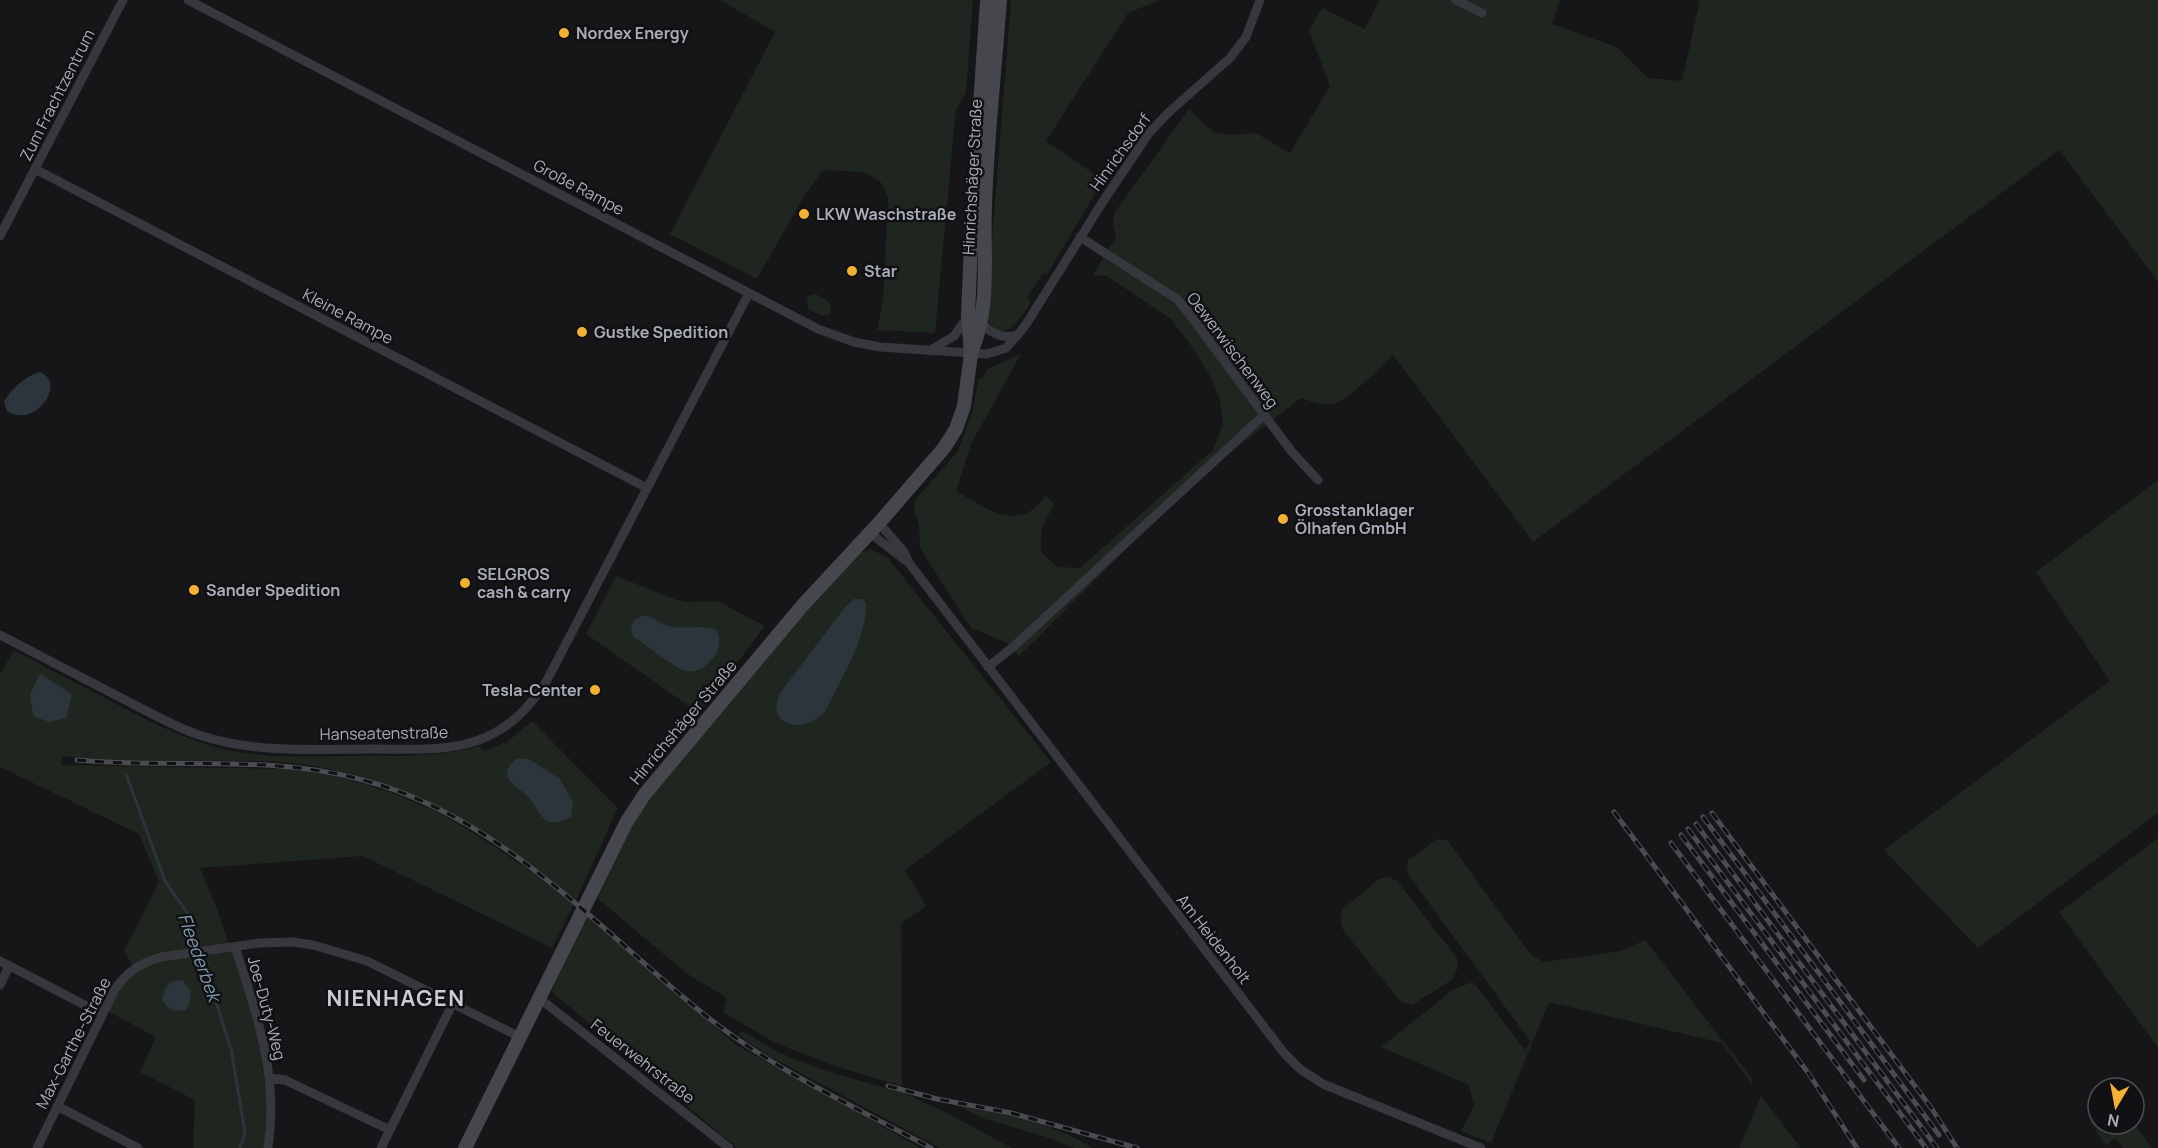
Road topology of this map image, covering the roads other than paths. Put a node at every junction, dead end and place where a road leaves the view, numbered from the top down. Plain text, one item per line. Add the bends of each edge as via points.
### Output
1 (123, 0) edge
2 (188, 0) edge
3 (987, 0) edge
4 (1000, 0) edge
5 (1260, 0) edge
6 (1456, 0) edge
7 (1482, 13) dead end
8 (35, 170) junction
9 (0, 236) edge
10 (1080, 237) junction
11 (749, 293) junction
12 (968, 315) junction
13 (981, 322) junction
14 (1018, 335) junction
15 (929, 351) junction
16 (970, 354) junction
17 (1264, 415) junction
18 (1315, 482) dead end
19 (647, 489) junction
20 (875, 528) junction
21 (0, 634) edge
22 (988, 668) junction
23 (235, 947) junction
24 (5, 963) edge
25 (0, 984) edge
26 (539, 998) junction
27 (453, 1003) junction
28 (102, 1014) junction
29 (520, 1037) junction
30 (270, 1078) junction
31 (57, 1106) junction
32 (390, 1130) junction
33 (37, 1148) edge
34 (138, 1148) edge
35 (268, 1148) edge
36 (381, 1148) edge
37 (465, 1148) edge
38 (729, 1148) edge
39 (1481, 1148) edge

1 - 8 street, Zum Frachtzentrum
2 - 11 street, Große Rampe
3 - 12 main road, Hinrichshäger Straße
4 - 13 main road, Hinrichshäger Straße
5 - 10 street, Hinrichsdorf via 1239,47 1149,133
6 - 7 street
8 - 9 street, Zum Frachtzentrum
8 - 19 street, Kleine Rampe
10 - 14 street, Hinrichsdorf
10 - 17 street, Oewerwischenweg via 1177,299
11 - 15 street, Große Rampe via 839,338
11 - 19 street, Hanseatenstraße
12 - 15 street via 954,336
12 - 16 main road, Hinrichshäger Straße
13 - 14 street via 997,335
13 - 16 main road, Hinrichshäger Straße
14 - 16 street, Hinrichsdorf via 996,353
15 - 16 street, Große Rampe
16 - 20 main road, Hinrichshäger Straße via 963,406 950,439
17 - 18 street, Oewerwischenweg
17 - 22 street
19 - 21 street, Hanseatenstraße via 535,699 513,722 463,746 286,749 223,742 172,724
20 - 22 street, Am Heidenholt via 909,563
20 - 26 main road, Hinrichshäger Straße via 802,606 644,795 626,823
22 - 39 street, Am Heidenholt via 1300,1069 1323,1084
23 - 27 street, Max-Garthe-Straße via 292,942 337,951
23 - 28 street, Max-Garthe-Straße via 146,962 123,977
23 - 30 street, Joe-Duty-Weg via 259,1022
24 - 25 street
24 - 28 street
26 - 29 main road, Hinrichshäger Straße
26 - 38 street, Feuerwehrstraße
27 - 29 street, Max-Garthe-Straße
27 - 32 street
28 - 31 street, Max-Garthe-Straße
29 - 37 main road, Hinrichshäger Straße
30 - 32 street via 285,1080
30 - 35 street, Joe-Duty-Weg
31 - 33 street, Max-Garthe-Straße
31 - 34 street
32 - 36 street

